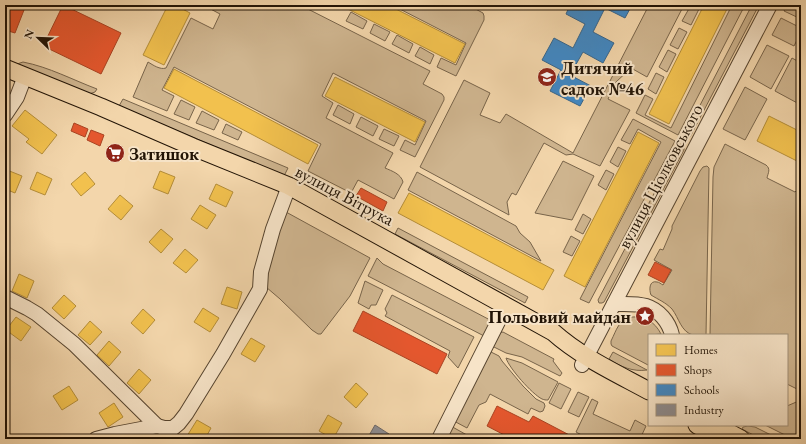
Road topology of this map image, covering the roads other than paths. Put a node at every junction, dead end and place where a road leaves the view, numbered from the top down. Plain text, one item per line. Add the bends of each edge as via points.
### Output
1 (770, 5) edge
2 (5, 68) edge
3 (5, 76) edge
4 (24, 80) junction
5 (5, 115) edge
6 (287, 190) junction
7 (5, 297) edge
8 (614, 304) junction
9 (504, 310) junction
10 (672, 334) edge
11 (584, 361) junction
12 (648, 391) edge
13 (648, 398) edge
14 (158, 426) junction
15 (699, 426) edge
16 (716, 426) edge
17 (96, 439) edge
18 (439, 439) edge
19 (724, 439) edge
20 (741, 439) edge

1 - 8 street, вулиця Ціолковського
2 - 4 main road, вулиця Вітрука
3 - 4 main road, вулиця Вітрука
4 - 5 street
4 - 6 main road, вулиця Вітрука via 190,154
6 - 9 main road, вулиця Вітрука
6 - 14 street via 261,272 260,289 186,414 173,428
7 - 14 street via 37,314 74,344
8 - 10 street via 650,308 662,316
8 - 11 street, вулиця Ціолковського
9 - 11 main road, вулиця Вітрука via 562,350
9 - 18 street
11 - 12 main road, вулиця Вітрука
11 - 13 main road, вулиця Вітрука
14 - 17 street
15 - 19 main road
16 - 20 main road

